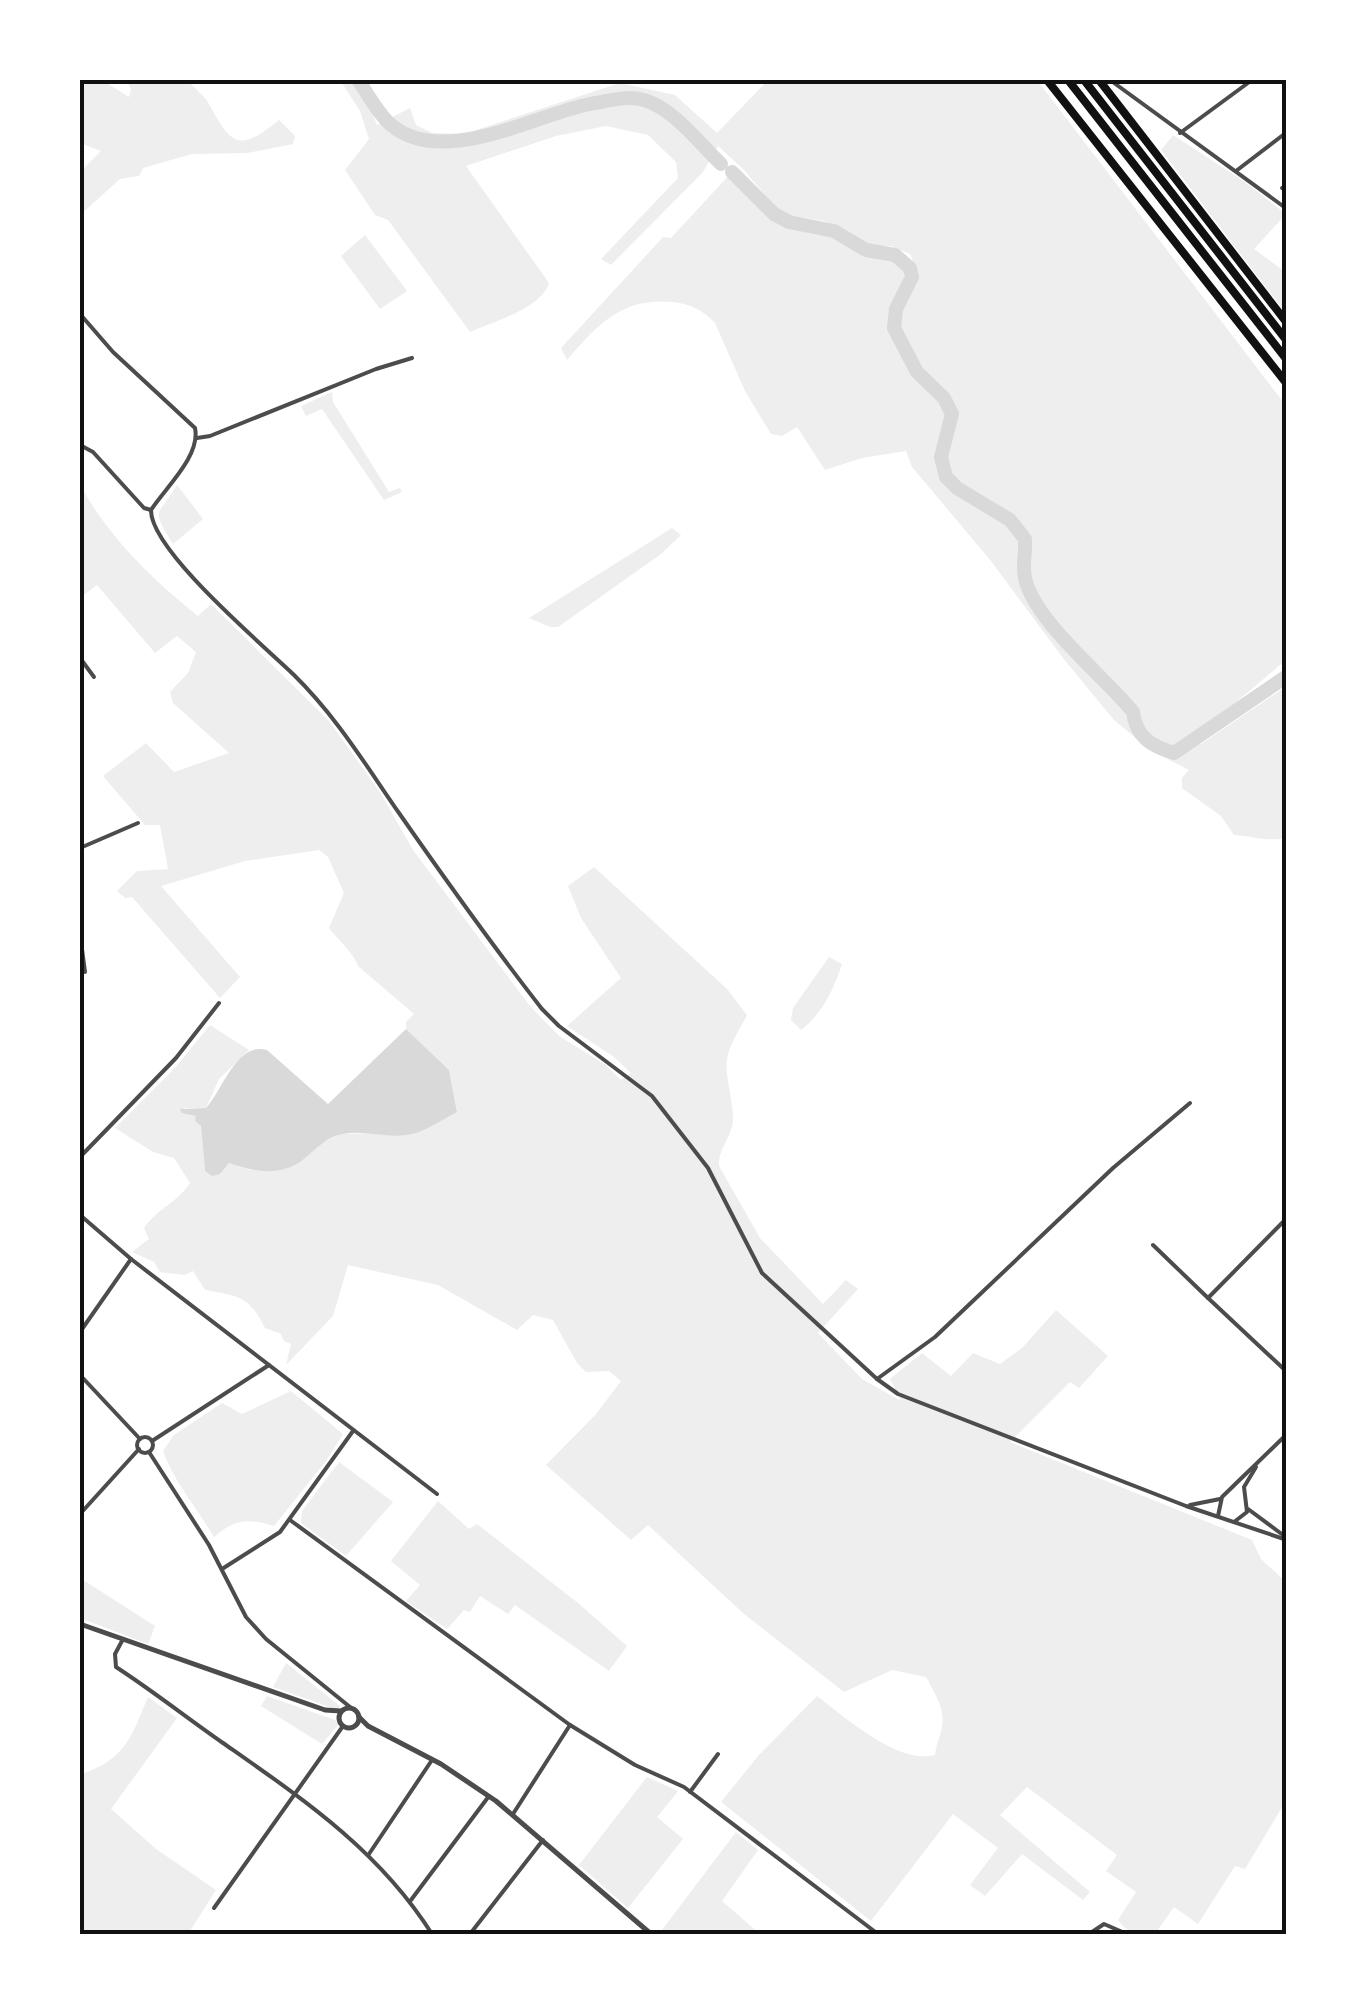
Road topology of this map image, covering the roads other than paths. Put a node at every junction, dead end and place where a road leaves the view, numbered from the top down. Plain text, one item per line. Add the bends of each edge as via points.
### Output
1 (1047, 80) edge
2 (1068, 80) edge
3 (1084, 80) edge
4 (1099, 80) edge
5 (1110, 80) edge
6 (1252, 80) edge
7 (1287, 132) edge
8 (1180, 133) junction
9 (1236, 170) junction
10 (1287, 209) edge
11 (80, 314) edge
12 (1287, 323) edge
13 (1287, 341) edge
14 (412, 358) dead end
15 (1287, 360) edge
16 (1287, 384) edge
17 (197, 438) junction
18 (80, 445) edge
19 (150, 510) junction
20 (80, 658) edge
21 (94, 676) dead end
22 (138, 823) dead end
23 (80, 848) edge
24 (80, 934) edge
25 (85, 972) dead end
26 (219, 1003) dead end
27 (1190, 1102) dead end
28 (80, 1156) edge
29 (80, 1215) edge
30 (1283, 1222) dead end
31 (1153, 1245) dead end
32 (131, 1259) junction
33 (1208, 1298) junction
34 (80, 1332) edge
35 (269, 1365) junction
36 (1287, 1372) edge
37 (80, 1375) edge
38 (877, 1379) junction
39 (353, 1431) junction
40 (1287, 1434) edge
41 (140, 1439) junction
42 (152, 1441) junction
43 (138, 1449) junction
44 (148, 1452) junction
45 (1259, 1463) junction
46 (437, 1494) dead end
47 (1222, 1498) junction
48 (1186, 1506) junction
49 (1248, 1509) junction
50 (80, 1514) edge
51 (1218, 1516) junction
52 (290, 1520) junction
53 (1234, 1522) junction
54 (1287, 1539) edge
55 (222, 1570) junction
56 (80, 1624) edge
57 (122, 1640) junction
58 (325, 1710) junction
59 (344, 1710) junction
60 (359, 1717) junction
61 (341, 1724) junction
62 (356, 1725) junction
63 (570, 1725) junction
64 (368, 1726) junction
65 (718, 1754) dead end
66 (432, 1760) junction
67 (690, 1792) junction
68 (295, 1795) junction
69 (489, 1796) junction
70 (513, 1814) junction
71 (543, 1840) junction
72 (370, 1854) junction
73 (411, 1900) junction
74 (214, 1908) dead end
75 (432, 1934) edge
76 (470, 1934) edge
77 (651, 1934) edge
78 (878, 1934) edge
79 (1089, 1934) edge
80 (1127, 1934) edge

1 - 16 highway
2 - 15 highway
3 - 13 highway
4 - 12 highway
5 - 8 street
6 - 8 street
7 - 9 street
8 - 9 street
9 - 10 street
11 - 17 street via 190,422
14 - 17 street
17 - 19 street
18 - 19 street
19 - 38 street via 161,537 210,597 343,727 542,1009 652,1096 708,1168 762,1273
20 - 21 street
22 - 23 street
24 - 25 street
26 - 28 street via 176,1058
27 - 38 street via 935,1338
29 - 32 street
30 - 33 street
31 - 33 street
32 - 34 street
32 - 35 street
33 - 36 street
35 - 39 street
35 - 42 street
37 - 41 street
38 - 48 street via 898,1394
39 - 46 street
39 - 52 street
40 - 45 street
41 - 42 street
41 - 43 street
42 - 44 street
43 - 44 street
43 - 50 street
44 - 55 street
45 - 47 street
45 - 49 street via 1244,1487
47 - 48 street
47 - 51 street
48 - 51 street
49 - 53 street
49 - 54 street
51 - 53 street
52 - 55 street
52 - 63 street
53 - 54 street
55 - 59 street via 252,1625
56 - 57 street
57 - 58 street
57 - 68 street via 116,1667
58 - 59 street
58 - 61 street
59 - 60 street
59 - 61 street
60 - 62 street
60 - 64 street
61 - 62 street
61 - 68 street
62 - 64 street
63 - 67 street
63 - 70 street
64 - 66 street
65 - 67 street
66 - 69 street
66 - 72 street
67 - 78 street
68 - 72 street
68 - 74 street
69 - 70 street
69 - 73 street
70 - 71 street
71 - 76 street
71 - 77 street
72 - 73 street
73 - 75 street
79 - 80 street via 1104,1924

